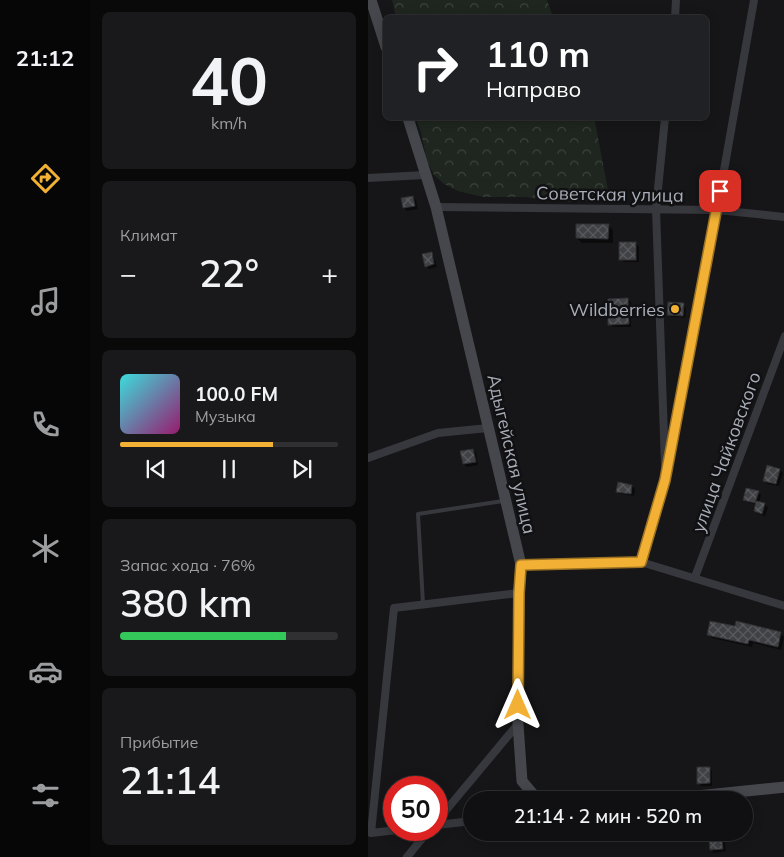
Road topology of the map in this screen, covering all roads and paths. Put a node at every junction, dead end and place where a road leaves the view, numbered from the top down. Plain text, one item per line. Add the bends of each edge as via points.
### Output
1 (371, 0) edge
2 (676, 0) edge
3 (754, 0) edge
4 (675, 15) edge
5 (383, 38) edge
6 (409, 120) edge
7 (665, 120) edge
8 (426, 174) junction
9 (368, 178) edge
10 (436, 207) junction
11 (656, 209) junction
12 (717, 210) junction
13 (784, 217) edge
14 (784, 336) edge
15 (488, 428) junction
16 (368, 458) edge
17 (665, 480) junction
18 (506, 501) junction
19 (641, 562) junction
20 (521, 565) junction
21 (695, 578) junction
22 (519, 593) junction
23 (423, 604) junction
24 (784, 606) edge
25 (518, 724) junction
26 (784, 787) edge
27 (530, 791) edge
28 (745, 791) edge
29 (448, 808) edge
30 (463, 822) edge
31 (448, 824) edge
32 (383, 832) edge
33 (420, 841) edge
34 (408, 857) edge

1 - 5 main road
2 - 4 street
3 - 12 street
6 - 8 main road, Адыгейская улица
7 - 11 street
8 - 9 street
8 - 10 main road, Адыгейская улица
10 - 11 street, Советская улица
10 - 15 main road, Адыгейская улица
11 - 12 street, Советская улица
11 - 17 street
12 - 13 street, Советская улица
12 - 17 street
14 - 21 street, улица Чайковского
15 - 16 street via 438,432
15 - 18 main road, Адыгейская улица
17 - 19 street
18 - 20 main road, Адыгейская улица
18 - 23 lane via 418,514
19 - 20 street
19 - 21 street
20 - 22 main road, Адыгейская улица
21 - 24 street
22 - 23 street
22 - 25 main road, Адыгейская улица
23 - 32 street via 394,608 372,833
25 - 27 main road, Адыгейская улица via 522,781
25 - 29 street
26 - 28 main road
30 - 31 street
33 - 34 street

